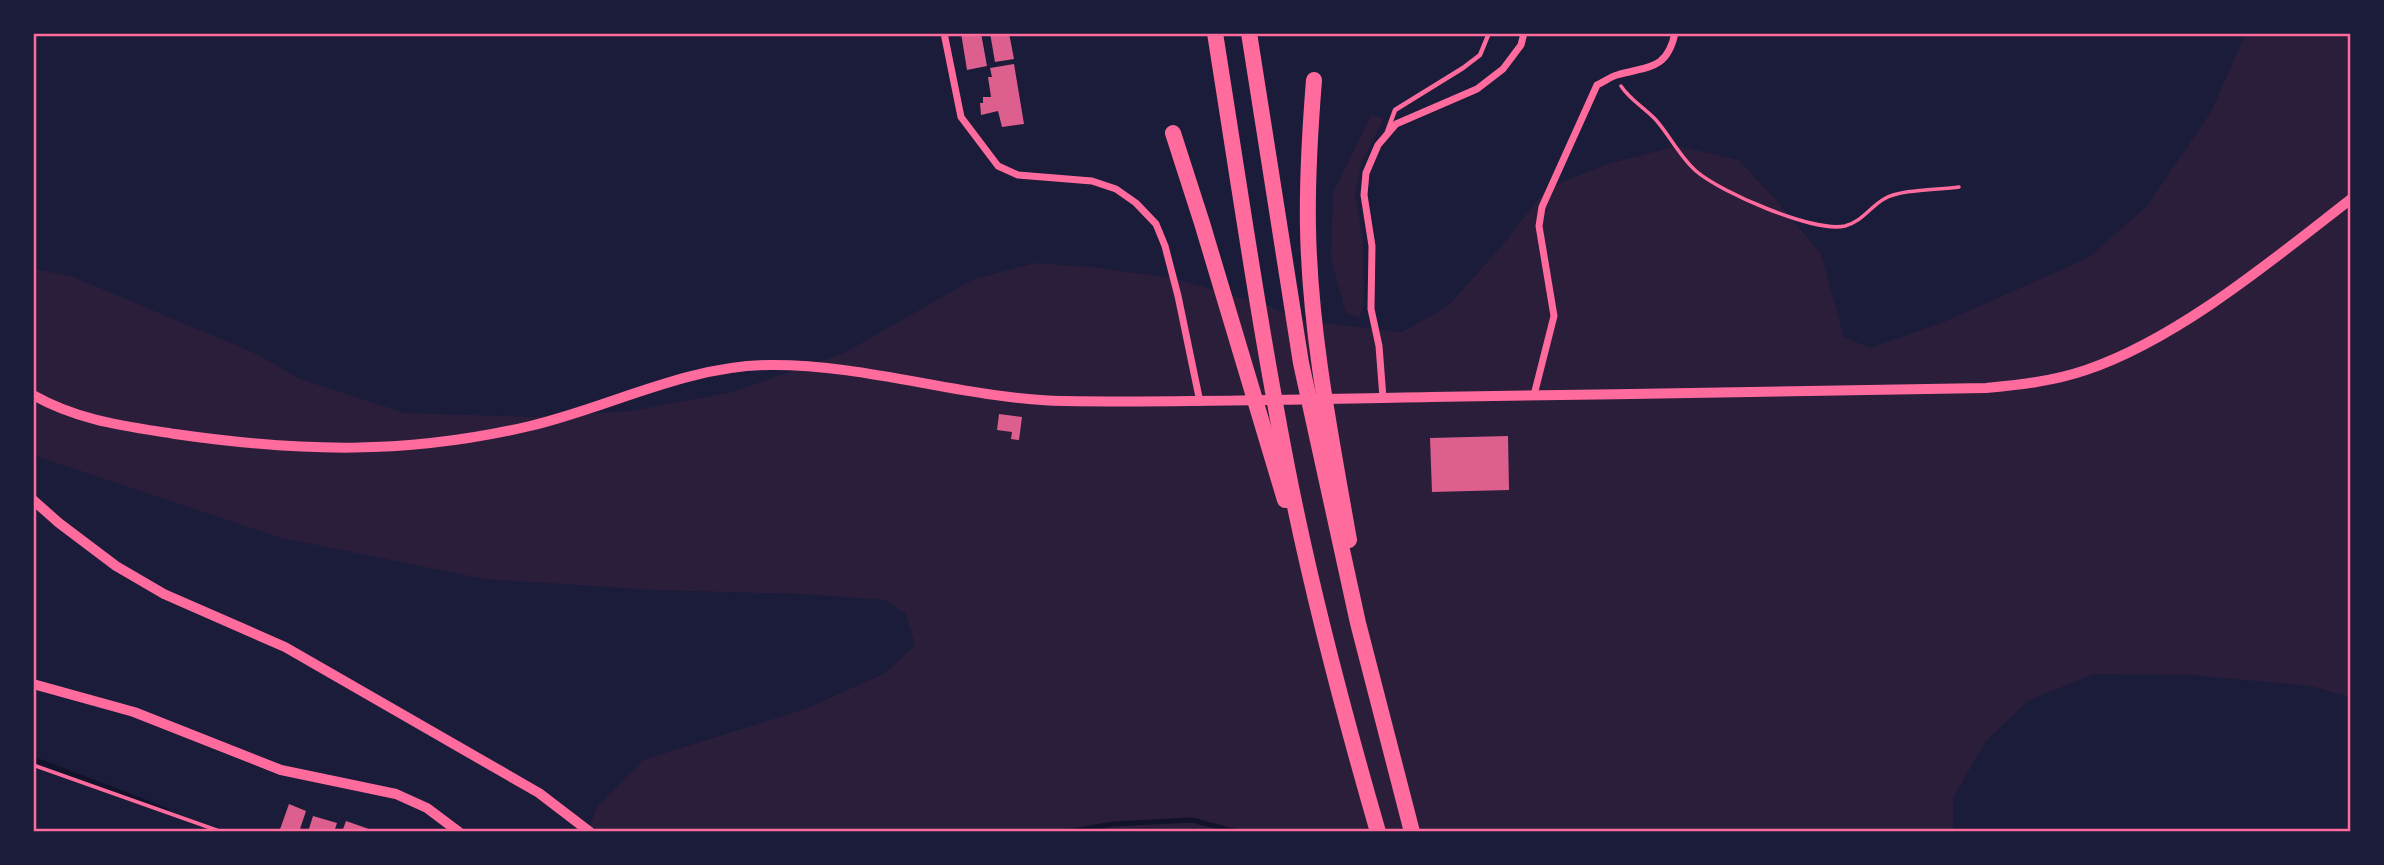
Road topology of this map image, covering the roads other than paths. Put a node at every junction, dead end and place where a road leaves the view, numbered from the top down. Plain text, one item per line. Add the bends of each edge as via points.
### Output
1 (944, 33) edge
2 (1214, 33) edge
3 (1249, 33) edge
4 (1489, 33) edge
5 (1524, 33) edge
6 (1675, 33) edge
7 (1314, 80) dead end
8 (1173, 133) dead end
9 (1386, 136) junction
10 (2351, 199) edge
11 (33, 395) edge
12 (1534, 396) junction
13 (1383, 398) junction
14 (1200, 402) junction
15 (33, 500) edge
16 (1322, 623) junction
17 (33, 684) edge
18 (1391, 754) junction
19 (459, 832) edge
20 (590, 832) edge
21 (1378, 832) edge
22 (1412, 832) edge

1 - 14 street via 961,117 998,166 1018,174 1092,181 1116,189 1156,223 1178,296
2 - 16 highway via 1287,469
3 - 18 highway via 1301,363
4 - 9 lane via 1480,55 1395,110
5 - 9 street via 1503,69 1477,89 1396,124
6 - 12 street via 1665,57 1650,69 1614,76 1597,85 1542,207 1539,226 1554,316
7 - 18 highway via 1308,159 1313,306 1334,459
8 - 16 highway
9 - 13 street via 1366,173 1364,195 1372,246 1371,309
10 - 12 street via 2185,321 2086,370 1986,388
11 - 14 street via 84,419 242,443 349,449 471,438 534,425 692,375 763,365 837,368 1058,401
12 - 13 street
13 - 14 street
15 - 20 street via 116,566 164,594 297,654 539,793
16 - 21 highway
17 - 19 street via 134,712 281,769 396,794 427,808
18 - 22 highway

